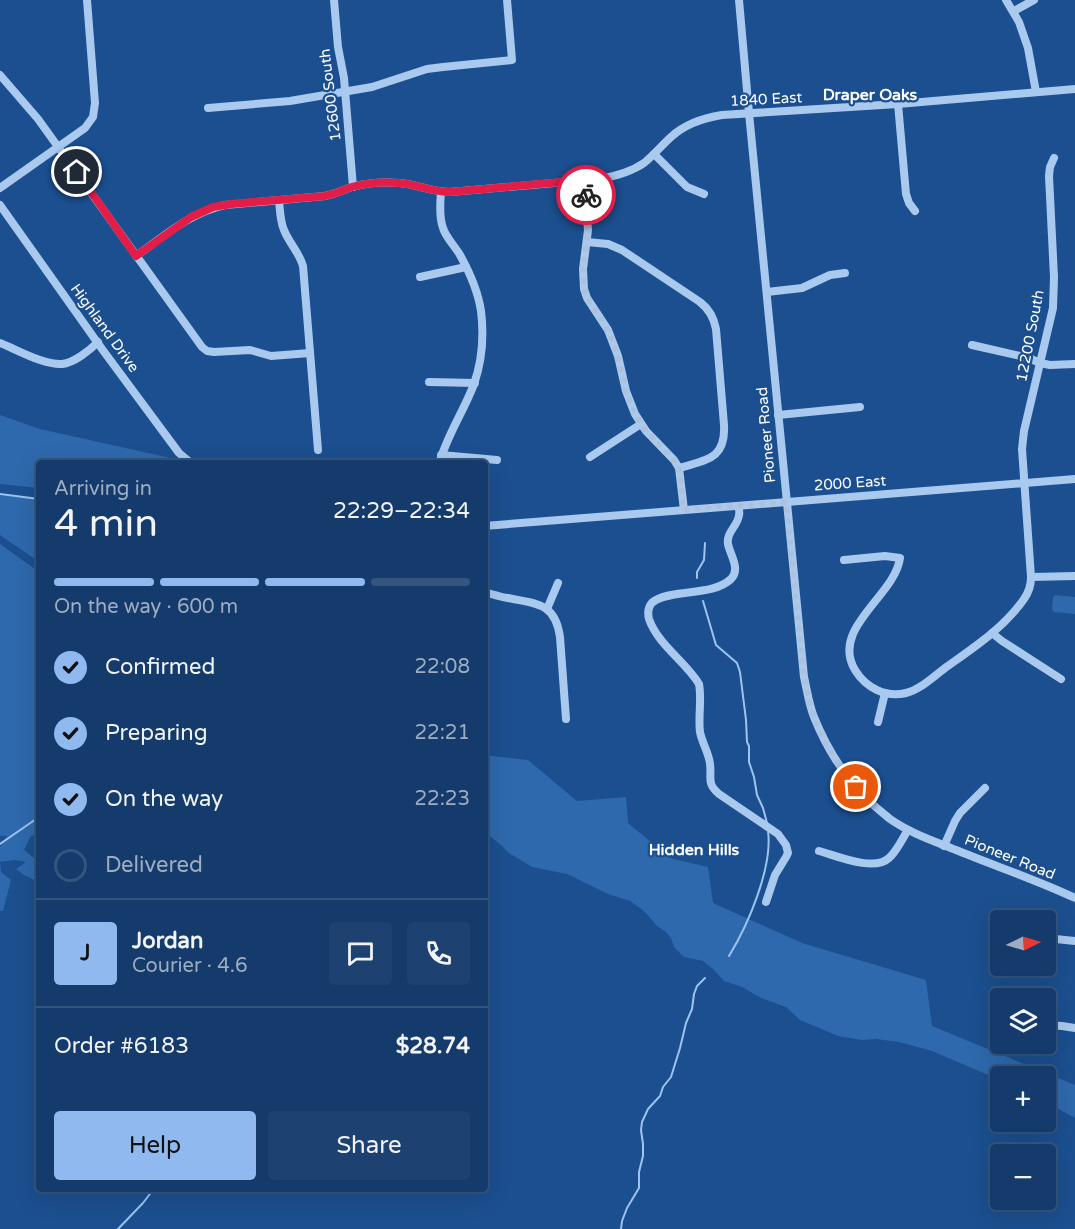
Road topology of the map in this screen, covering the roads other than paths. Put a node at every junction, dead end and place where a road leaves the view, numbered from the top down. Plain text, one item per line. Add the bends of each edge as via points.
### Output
1 (87, 0) edge
2 (334, 0) edge
3 (507, 0) edge
4 (739, 0) edge
5 (1006, 0) edge
6 (1034, 0) edge
7 (1014, 11) junction
8 (0, 75) edge
9 (1075, 89) edge
10 (345, 91) junction
11 (1036, 92) junction
12 (898, 104) junction
13 (208, 108) dead end
14 (749, 113) junction
15 (59, 147) junction
16 (654, 154) junction
17 (1054, 158) dead end
18 (585, 180) junction
19 (353, 187) junction
20 (0, 188) edge
21 (441, 192) junction
22 (704, 194) dead end
23 (279, 200) junction
24 (0, 205) edge
25 (915, 211) dead end
26 (587, 242) junction
27 (136, 256) junction
28 (466, 267) junction
29 (845, 273) dead end
30 (420, 277) dead end
31 (767, 292) junction
32 (98, 342) junction
33 (0, 343) edge
34 (972, 345) dead end
35 (310, 353) junction
36 (1040, 363) junction
37 (1075, 364) edge
38 (429, 382) dead end
39 (475, 383) junction
40 (860, 407) dead end
41 (778, 415) junction
42 (641, 424) junction
43 (318, 450) dead end
44 (590, 457) dead end
45 (440, 459) edge
46 (187, 460) edge
47 (498, 460) dead end
48 (679, 468) junction
49 (1075, 479) edge
50 (1023, 483) junction
51 (786, 502) junction
52 (738, 506) junction
53 (684, 510) junction
54 (488, 526) edge
55 (844, 560) dead end
56 (1075, 576) edge
57 (1031, 578) junction
58 (558, 583) dead end
59 (488, 593) edge
60 (547, 609) junction
61 (992, 633) junction
62 (1061, 679) dead end
63 (885, 693) junction
64 (566, 719) dead end
65 (879, 722) dead end
66 (985, 788) dead end
67 (908, 830) junction
68 (944, 846) junction
69 (819, 851) dead end
70 (1075, 898) edge
71 (766, 902) dead end
72 (1056, 939) edge
73 (1075, 941) edge
74 (1056, 1026) edge
75 (1075, 1028) edge

1 - 15 street via 95,113 85,128
2 - 10 street, 12600 South
3 - 10 street via 512,60 443,66
4 - 14 street, Pioneer Road
5 - 7 street
6 - 7 street
7 - 11 street via 1028,48
8 - 15 street
9 - 11 street, 1840 East
10 - 13 street via 283,102
10 - 19 street, 12600 South
11 - 12 street, 1840 East
12 - 14 street, 1840 East
12 - 25 street via 906,194
14 - 16 street, 1840 East via 694,122
14 - 31 street, Pioneer Road
15 - 20 street
15 - 27 street
16 - 18 street, 1840 East via 630,171
16 - 22 street via 687,187
17 - 36 street, 12200 South via 1049,176 1054,297
18 - 21 street, 1840 East
18 - 26 street
19 - 21 street, 1840 East via 398,183
19 - 23 street, 1840 East via 325,196
21 - 28 street via 442,227
23 - 27 street, 1840 East via 225,205 202,212
23 - 35 street via 284,231 303,266
24 - 32 street, Highland Drive
26 - 42 street via 584,289 613,343 626,392
26 - 48 street via 622,250 700,302 713,319 724,438 710,459
27 - 35 street via 207,351 250,350 271,356
28 - 30 street
28 - 39 street via 477,294 482,325
29 - 31 street via 830,275 802,288
31 - 41 street, Pioneer Road
32 - 33 street via 64,364 44,361
32 - 46 street, Highland Drive
34 - 36 street
35 - 43 street
36 - 37 street
36 - 50 street, 12200 South via 1022,440
38 - 39 street
39 - 45 street
40 - 41 street
41 - 51 street, Pioneer Road
42 - 44 street
42 - 48 street
45 - 47 street
48 - 53 street
49 - 50 street, 2000 East
50 - 51 street, 2000 East
50 - 57 street, 12200 South
51 - 52 street, 2000 East
51 - 67 street, Pioneer Road via 804,677 813,715 836,762 856,787
52 - 53 street, 2000 East
52 - 71 street via 739,516 728,539 735,566 731,578 709,589 659,598 648,611 653,628 699,684 701,736 710,764 711,784 784,841 788,853
53 - 54 street, 2000 East
55 - 63 street via 900,558 896,573 854,631 850,644 850,659 858,674
56 - 57 street
57 - 61 street via 1024,598
58 - 60 street
59 - 60 street via 533,602
60 - 64 street via 560,631
61 - 62 street
61 - 63 street via 918,688 900,694
63 - 65 street
66 - 68 street via 960,813
67 - 68 street, Pioneer Road
67 - 69 street via 891,856 880,863 866,864
68 - 70 street, Pioneer Road
72 - 73 street
74 - 75 street

